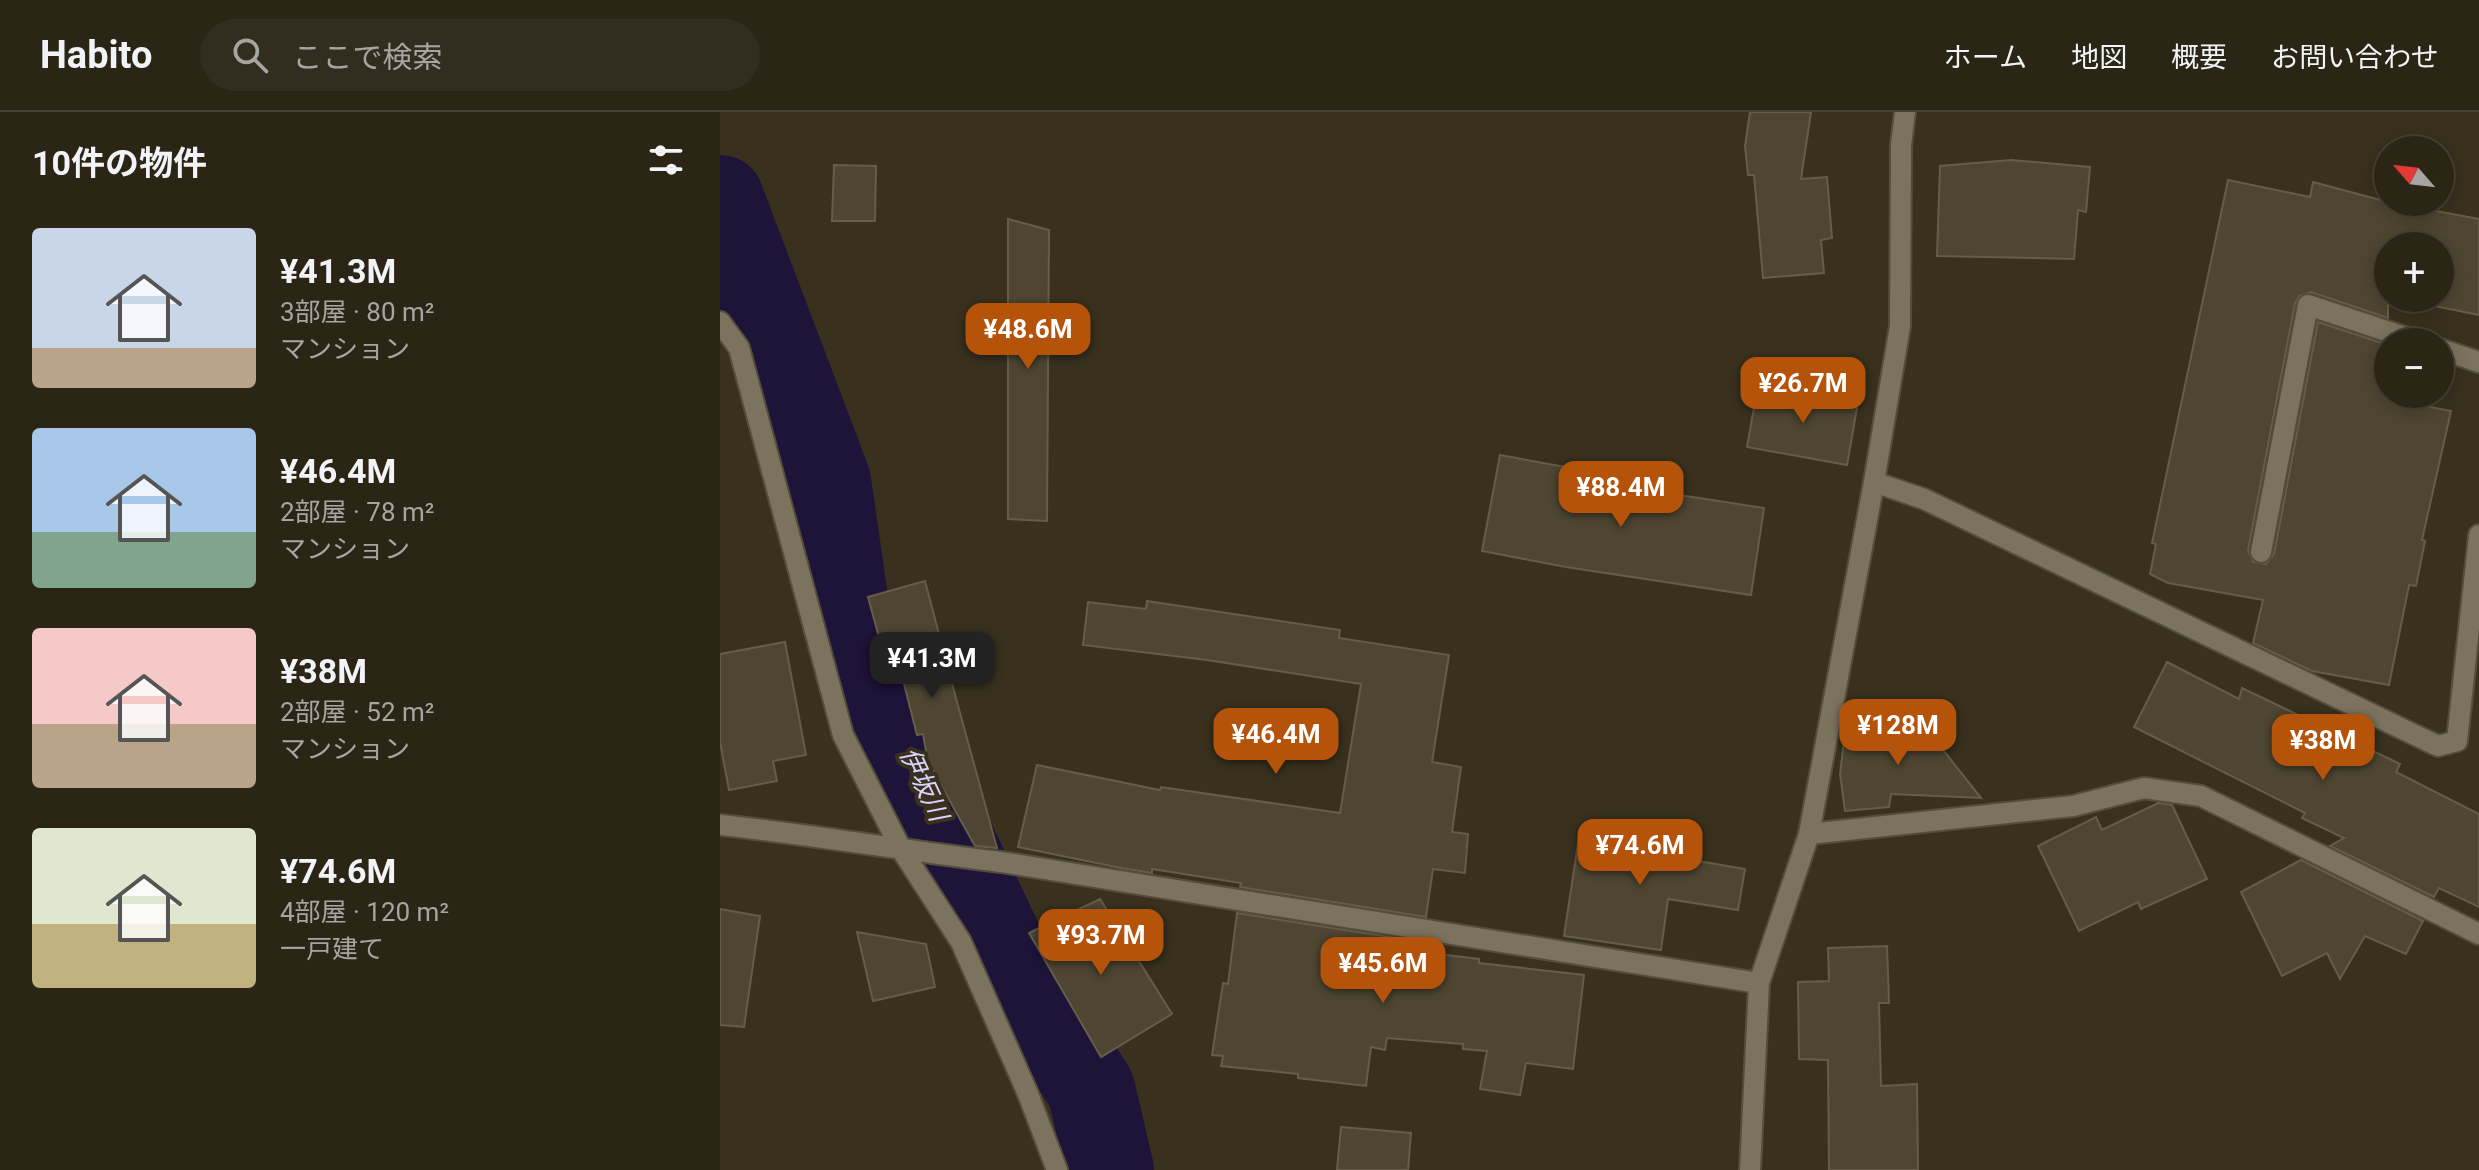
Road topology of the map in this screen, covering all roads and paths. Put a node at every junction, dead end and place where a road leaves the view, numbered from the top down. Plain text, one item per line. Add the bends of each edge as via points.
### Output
1 (1905, 112) edge
2 (720, 322) edge
3 (2378, 328) edge
4 (2454, 354) edge
5 (2479, 362) edge
6 (1874, 482) junction
7 (2479, 535) edge
8 (2261, 552) dead end
9 (720, 825) edge
10 (1809, 834) junction
11 (901, 849) junction
12 (2479, 934) edge
13 (1759, 983) junction
14 (1057, 1170) edge
15 (1750, 1170) edge

1 - 6 street via 1900,326
2 - 11 street via 739,348 843,735
3 - 8 street via 2308,305
4 - 5 street
6 - 7 street via 1924,499 2438,746 2457,741
6 - 10 street
9 - 11 street
10 - 12 street via 2073,806 2144,788 2201,796
10 - 13 street
11 - 13 street
11 - 14 street via 961,942
13 - 15 street

